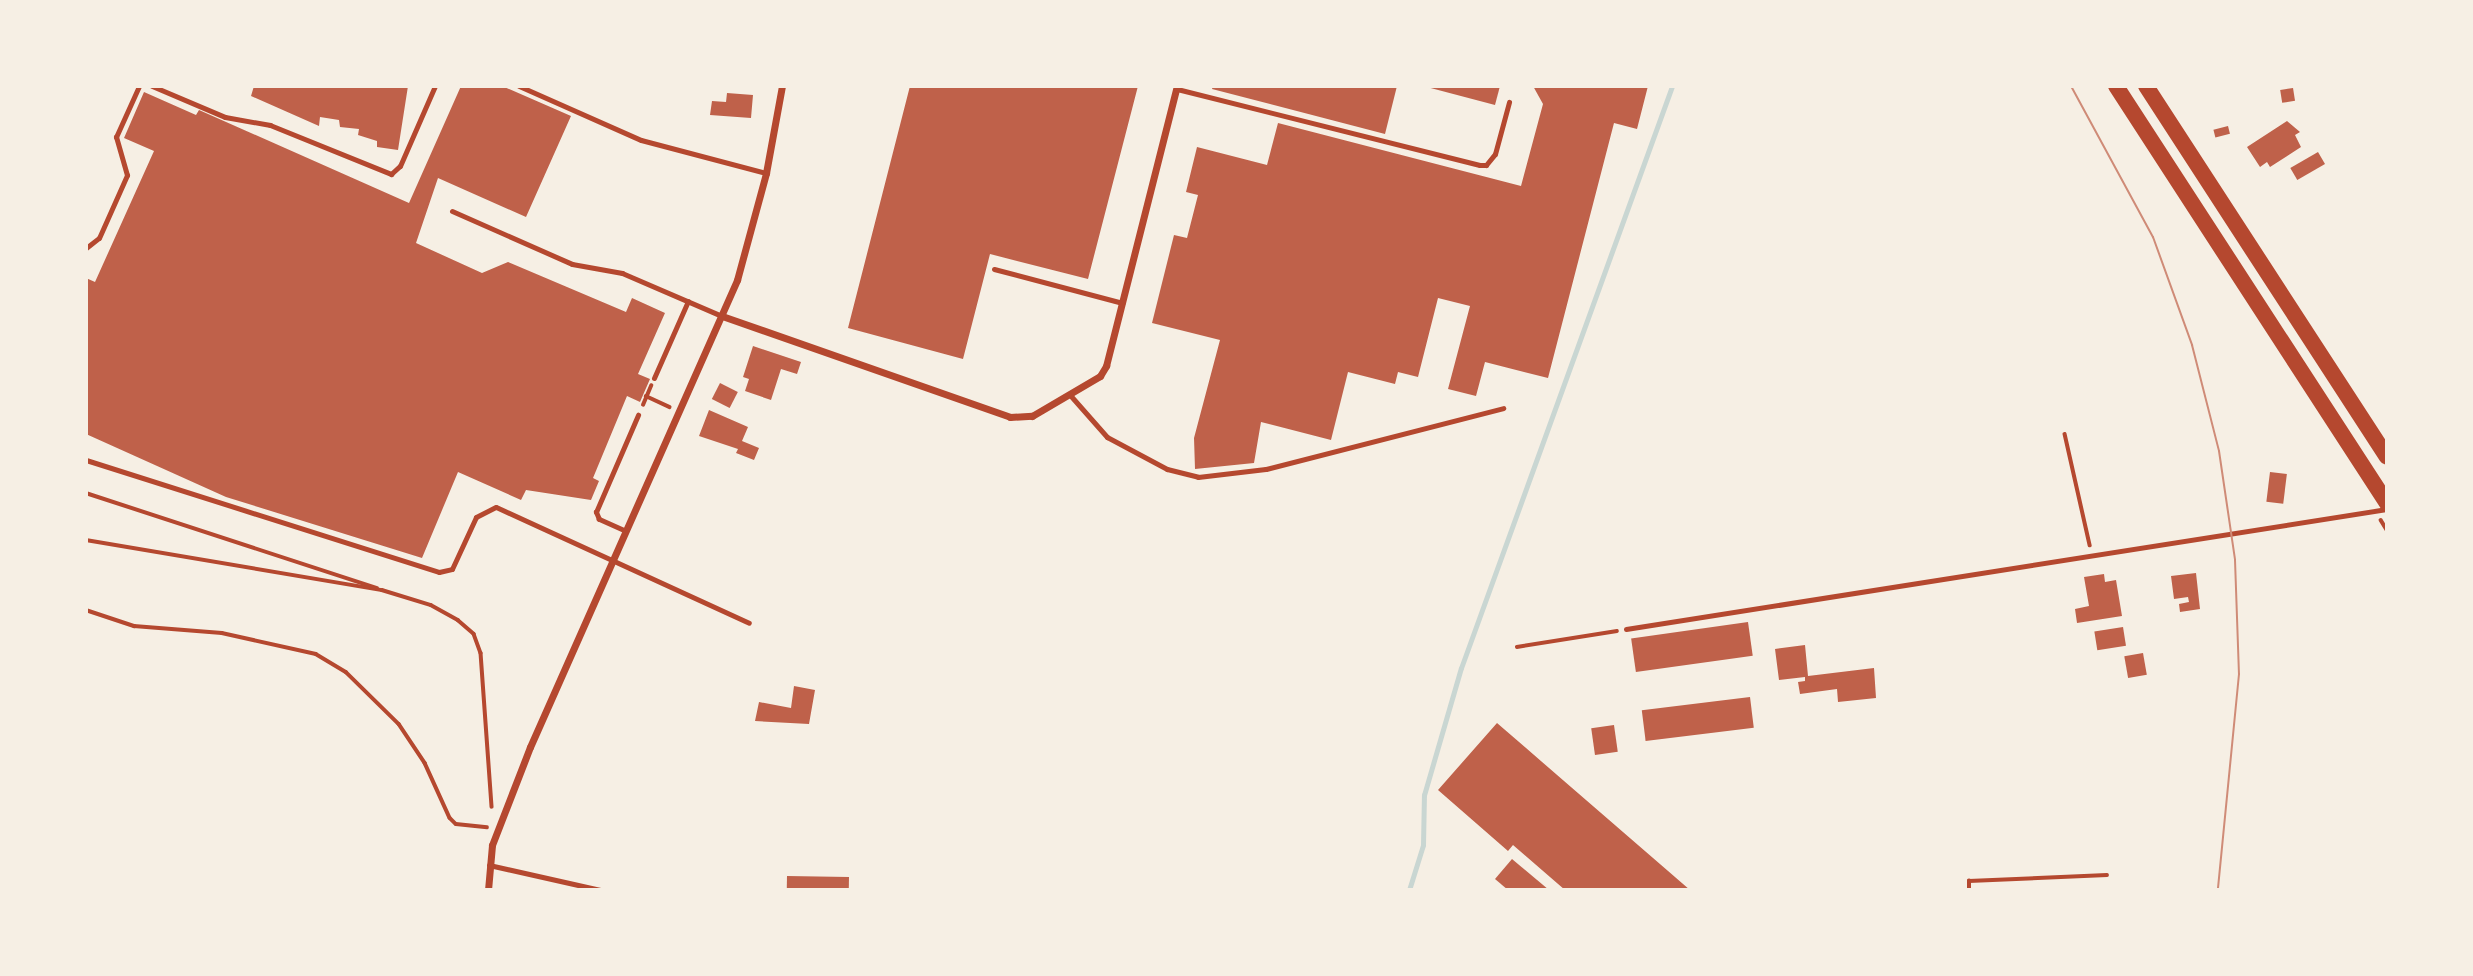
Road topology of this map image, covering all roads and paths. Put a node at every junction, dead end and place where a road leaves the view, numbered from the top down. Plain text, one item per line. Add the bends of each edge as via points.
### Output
1 (139, 86) edge
2 (152, 86) edge
3 (435, 86) edge
4 (519, 86) edge
5 (782, 86) edge
6 (2116, 86) edge
7 (2146, 86) edge
8 (1177, 87) edge
9 (1509, 102) dead end
10 (766, 173) junction
11 (452, 211) dead end
12 (86, 248) edge
13 (994, 269) dead end
14 (688, 301) junction
15 (1123, 303) junction
16 (722, 316) junction
17 (654, 378) joint
18 (646, 396) junction
19 (1070, 396) junction
20 (1503, 408) dead end
21 (678, 410) junction
22 (638, 415) joint
23 (2065, 434) dead end
24 (2387, 457) edge
25 (86, 460) edge
26 (86, 493) edge
27 (2387, 506) edge
28 (626, 531) junction
29 (86, 540) edge
30 (2093, 557) junction
31 (614, 559) junction
32 (382, 590) junction
33 (86, 610) edge
34 (749, 624) dead end
35 (1626, 629) joint
36 (1517, 647) dead end
37 (498, 827) junction
38 (489, 865) junction
39 (2107, 875) dead end
40 (488, 890) edge
41 (600, 890) edge
42 (1969, 890) edge

1 - 12 lane via 116,137 127,176 99,238
2 - 3 lane via 225,117 271,125 391,174 400,166
4 - 10 lane via 641,140
5 - 10 street
6 - 27 main road
7 - 24 main road
8 - 9 lane via 1480,166 1486,166 1495,154
8 - 15 street
10 - 16 street via 742,265
11 - 14 lane via 572,264 622,273
13 - 15 lane
14 - 16 lane
14 - 17 lane
15 - 19 street via 1106,366 1100,376
16 - 19 street via 1021,419
16 - 21 street
17 - 18 path
18 - 21 path
18 - 22 path
19 - 20 lane via 1107,437 1167,469 1198,477 1266,470
21 - 28 street
22 - 28 lane via 596,512 599,519
23 - 30 path
25 - 31 lane via 439,572 452,569 476,517 496,507
26 - 32 path
27 - 30 lane
28 - 31 street
29 - 32 path
30 - 35 lane
31 - 34 lane
31 - 37 street
32 - 37 path via 431,605 474,634 481,653
33 - 37 path via 134,626 222,632 316,654 346,672 399,724 456,824
35 - 36 path
37 - 38 street
38 - 40 street
38 - 41 lane
39 - 42 path via 1969,881

